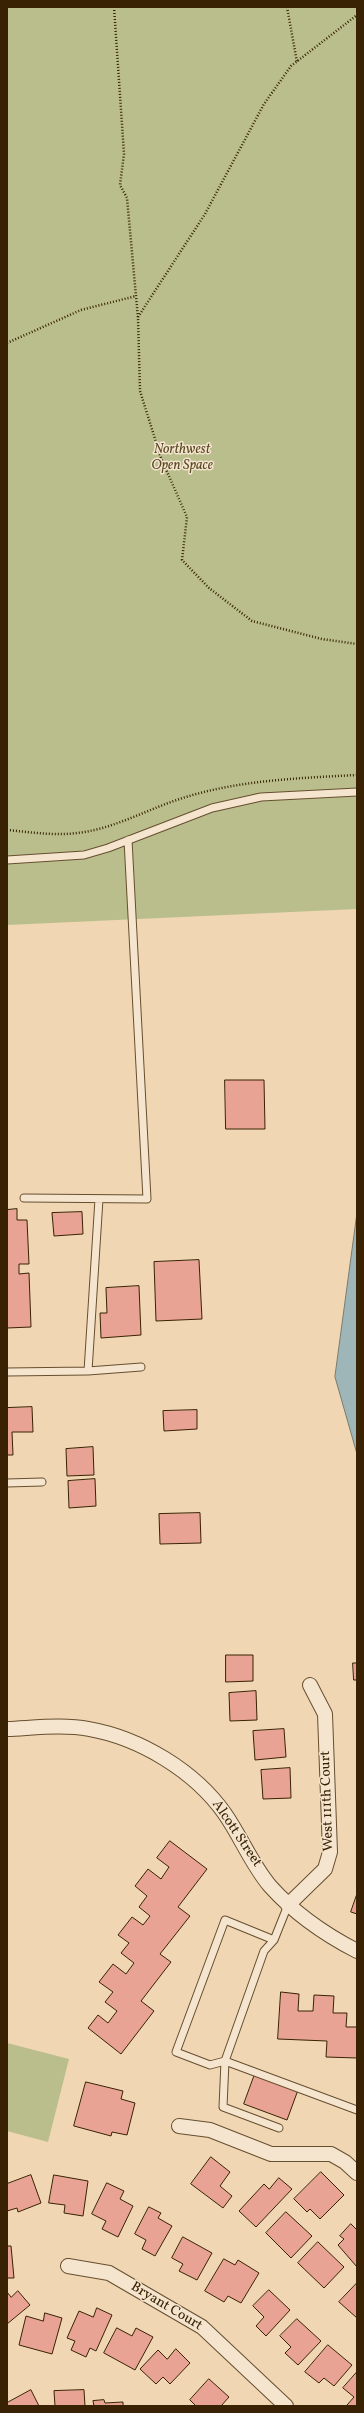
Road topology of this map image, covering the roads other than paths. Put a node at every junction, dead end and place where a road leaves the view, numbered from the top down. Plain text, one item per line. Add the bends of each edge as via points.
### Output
1 (357, 792) edge
2 (128, 840) junction
3 (7, 860) edge
4 (24, 1198) dead end
5 (99, 1199) junction
6 (141, 1367) dead end
7 (88, 1371) junction
8 (7, 1372) edge
9 (42, 1482) dead end
10 (7, 1483) edge
11 (310, 1685) dead end
12 (7, 1729) edge
13 (288, 1905) junction
14 (274, 1940) junction
15 (357, 1951) edge
16 (225, 2061) junction
17 (357, 2110) edge
18 (179, 2126) dead end
19 (279, 2128) dead end
20 (357, 2173) edge
21 (68, 2266) dead end
22 (285, 2406) edge

1 - 2 lane via 261,797 212,808
2 - 3 lane via 84,855
2 - 5 lane via 147,1199
4 - 5 lane
5 - 7 lane
6 - 7 lane
7 - 8 lane
9 - 10 lane
11 - 13 street, West 111th Court via 325,1714 330,1852 325,1869
12 - 13 street, Alcott Street via 55,1727 99,1731 148,1750 176,1766 208,1793 224,1812 270,1885
13 - 14 lane
13 - 15 street, Alcott Street via 306,1921
14 - 16 lane via 264,1952
14 - 16 lane via 225,1920 176,2052 210,2066
16 - 17 lane
16 - 19 lane via 223,2107
18 - 20 street via 210,2130 271,2154 331,2154
21 - 22 street, Bryant Court via 108,2273 202,2327

